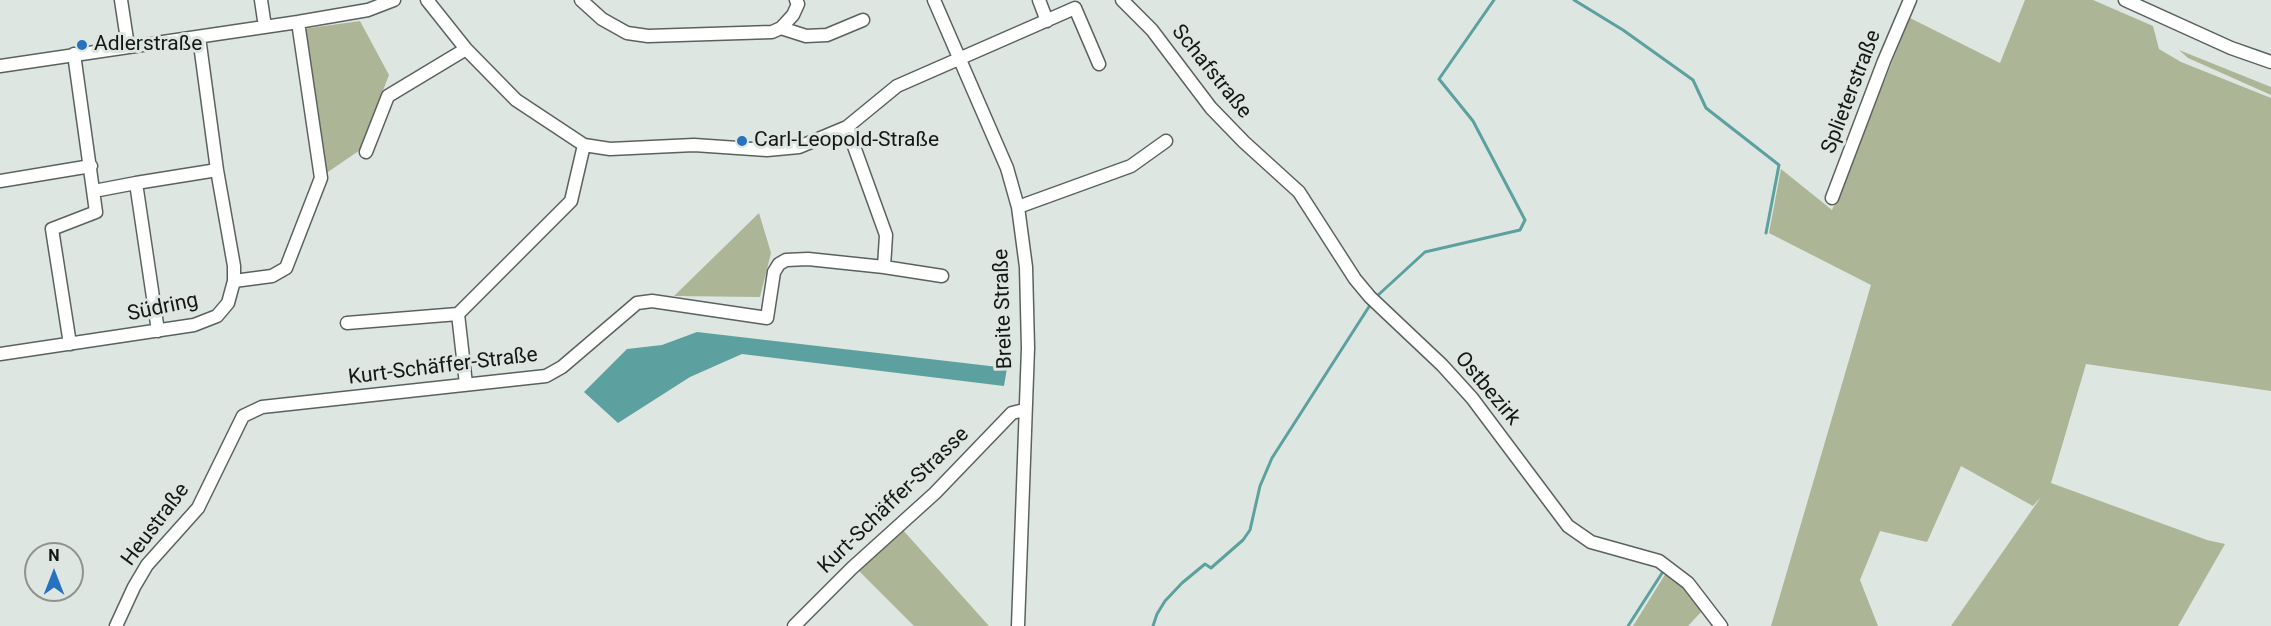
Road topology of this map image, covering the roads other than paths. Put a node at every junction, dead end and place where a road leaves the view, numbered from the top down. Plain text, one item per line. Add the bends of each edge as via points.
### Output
1 (121, 0) edge
2 (261, 0) edge
3 (394, 0) edge
4 (427, 0) edge
5 (581, 0) edge
6 (796, 0) edge
7 (934, 0) edge
8 (1039, 0) edge
9 (1122, 0) edge
10 (1910, 0) edge
11 (2125, 0) edge
12 (863, 20) dead end
13 (1047, 21) junction
14 (298, 22) junction
15 (265, 27) junction
16 (781, 28) junction
17 (199, 37) junction
18 (128, 46) junction
19 (466, 50) junction
20 (74, 54) junction
21 (958, 59) junction
22 (2271, 62) edge
23 (1099, 64) dead end
24 (0, 66) edge
25 (848, 127) junction
26 (1166, 141) dead end
27 (1244, 142) joint
28 (584, 146) junction
29 (366, 152) dead end
30 (91, 166) junction
31 (217, 170) junction
32 (0, 181) edge
33 (136, 183) junction
34 (93, 191) junction
35 (1832, 198) dead end
36 (1018, 207) junction
37 (884, 267) junction
38 (942, 276) dead end
39 (234, 281) junction
40 (458, 314) junction
41 (347, 323) dead end
42 (158, 331) junction
43 (70, 344) junction
44 (0, 354) edge
45 (466, 384) junction
46 (1024, 410) junction
47 (243, 416) joint
48 (116, 626) edge
49 (794, 626) edge
50 (1018, 626) edge
51 (1721, 626) edge

1 - 18 street
2 - 15 street
3 - 14 street via 368,10
4 - 19 street
5 - 16 street via 602,19 627,33 648,36 772,32
6 - 16 street via 793,15
7 - 21 street, Breite Straße
8 - 13 street
9 - 27 street, Schafstraße via 1152,30 1211,108
10 - 35 street, Splieterstraße
11 - 22 street
12 - 16 street via 827,35 806,36
13 - 21 street
13 - 23 street via 1076,8
14 - 15 street
14 - 39 street via 321,178 286,268 272,276
15 - 17 street
17 - 18 street
17 - 31 street, Südring
18 - 20 street
19 - 28 street via 516,100
19 - 29 street via 388,96
20 - 24 street
20 - 30 street
21 - 25 street via 897,86
21 - 36 street, Breite Straße via 1007,168
25 - 28 street via 799,147 783,149 694,144 610,149
25 - 37 street via 886,235
26 - 36 street via 1131,166
27 - 51 street, Ostbezirk via 1299,192 1355,279 1472,398 1568,526 1591,542 1659,561 1688,583
28 - 40 street via 571,201
30 - 32 street
30 - 34 street
31 - 33 street
31 - 39 street, Südring
33 - 34 street
33 - 42 street
34 - 43 street via 96,212 52,229
36 - 46 street, Breite Straße via 1026,267 1028,348
37 - 38 street
37 - 45 street, Kurt-Schäffer-Straße via 786,260 774,272 767,318 652,301 637,303 546,376
39 - 42 street, Südring via 228,303 217,316 194,325
40 - 41 street
40 - 45 street
42 - 43 street, Südring
43 - 44 street, Südring
45 - 47 street, Kurt-Schäffer-Straße via 262,407
46 - 49 street, Kurt-Schäffer-Strasse via 1012,413 935,494
46 - 50 street
47 - 48 street, Heustraße via 198,508 147,565

